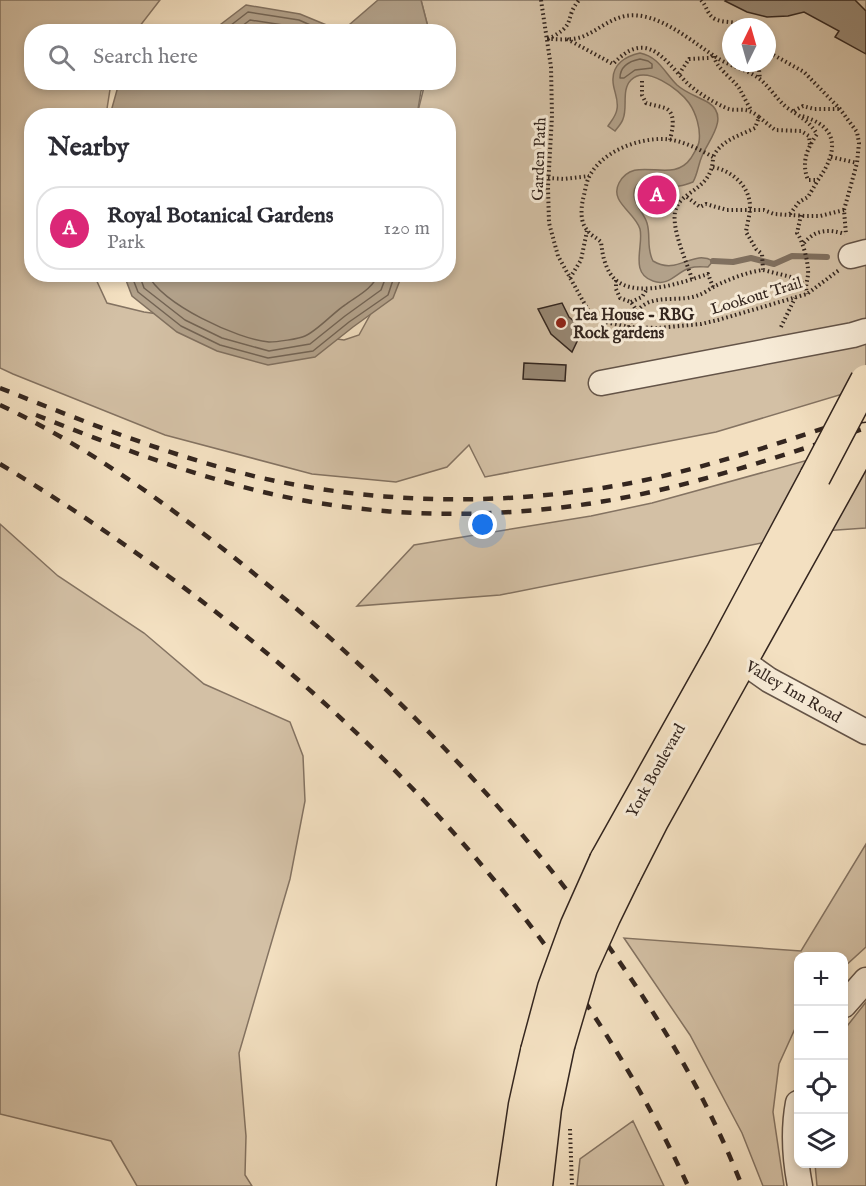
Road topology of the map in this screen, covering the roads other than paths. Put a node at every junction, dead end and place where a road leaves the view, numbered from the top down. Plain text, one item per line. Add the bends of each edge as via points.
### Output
1 (866, 331) edge
2 (866, 380) edge
3 (601, 383) dead end
4 (866, 438) edge
5 (823, 488) junction
6 (732, 656) junction
7 (866, 732) edge
8 (866, 980) edge
9 (848, 1000) edge
10 (548, 1049) junction
11 (796, 1114) edge
12 (512, 1186) edge
13 (537, 1186) edge
14 (800, 1186) edge

1 - 3 street
2 - 5 main road, York Boulevard, bridge
4 - 5 main road, York Boulevard
5 - 6 main road, York Boulevard
6 - 7 street, Valley Inn Road
6 - 10 main road, York Boulevard, bridge via 653,821 615,868 604,917
8 - 9 street
10 - 12 main road, York Boulevard via 524,1105
10 - 13 main road, York Boulevard
11 - 14 street

